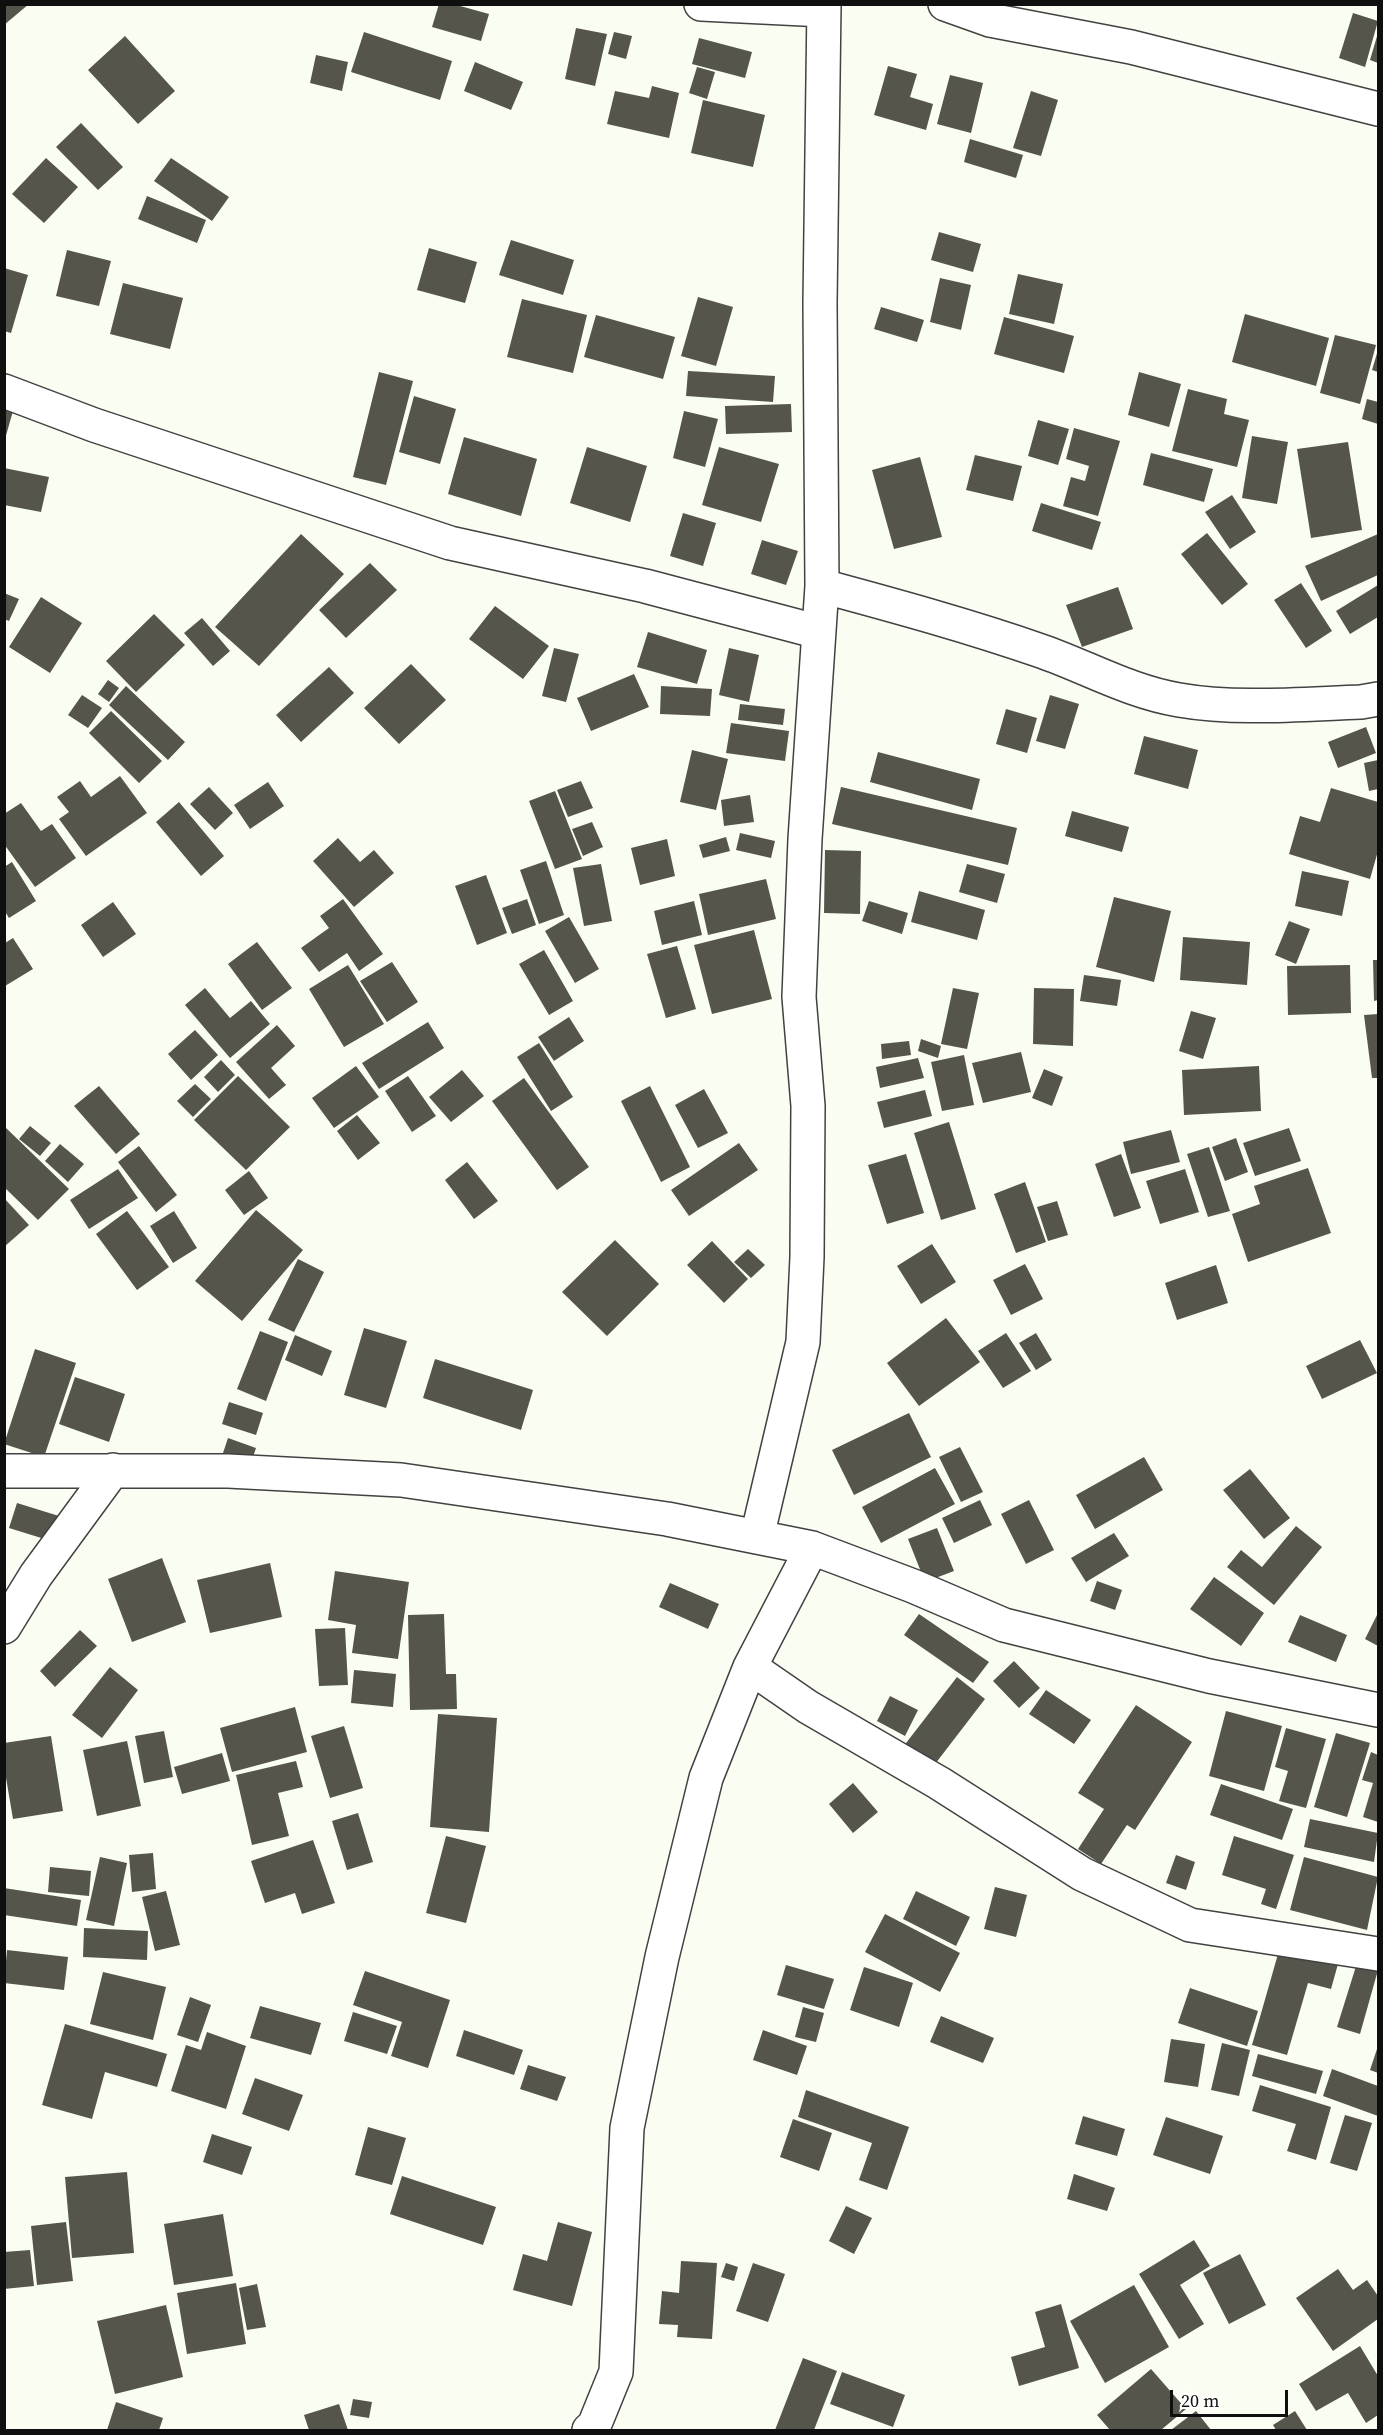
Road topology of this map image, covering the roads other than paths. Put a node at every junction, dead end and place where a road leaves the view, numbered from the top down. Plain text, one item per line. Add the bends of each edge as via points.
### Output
1 (701, 4) edge
2 (945, 4) edge
3 (824, 7) edge
4 (1378, 109) edge
5 (4, 391) edge
6 (822, 586) junction
7 (819, 632) junction
8 (1378, 699) edge
9 (113, 1470) junction
10 (4, 1471) edge
11 (757, 1537) junction
12 (812, 1548) junction
13 (4, 1627) edge
14 (750, 1667) junction
15 (1378, 1710) edge
16 (1378, 1954) edge
17 (589, 2430) edge

1 - 3 street
2 - 4 street via 990,20 1131,47
3 - 6 street
5 - 7 street via 105,429 450,543 645,586
6 - 7 street
6 - 8 street via 1042,651 1121,684 1179,700 1254,705
7 - 11 street via 799,997 808,1106 803,1342
9 - 10 street
9 - 11 street via 401,1480 667,1519
9 - 13 street via 36,1575
11 - 12 street
12 - 14 street
12 - 15 street via 1004,1625 1209,1676
14 - 16 street via 808,1707 939,1783 1082,1874 1190,1925
14 - 17 street via 706,1778 662,1957 627,2128 616,2372

